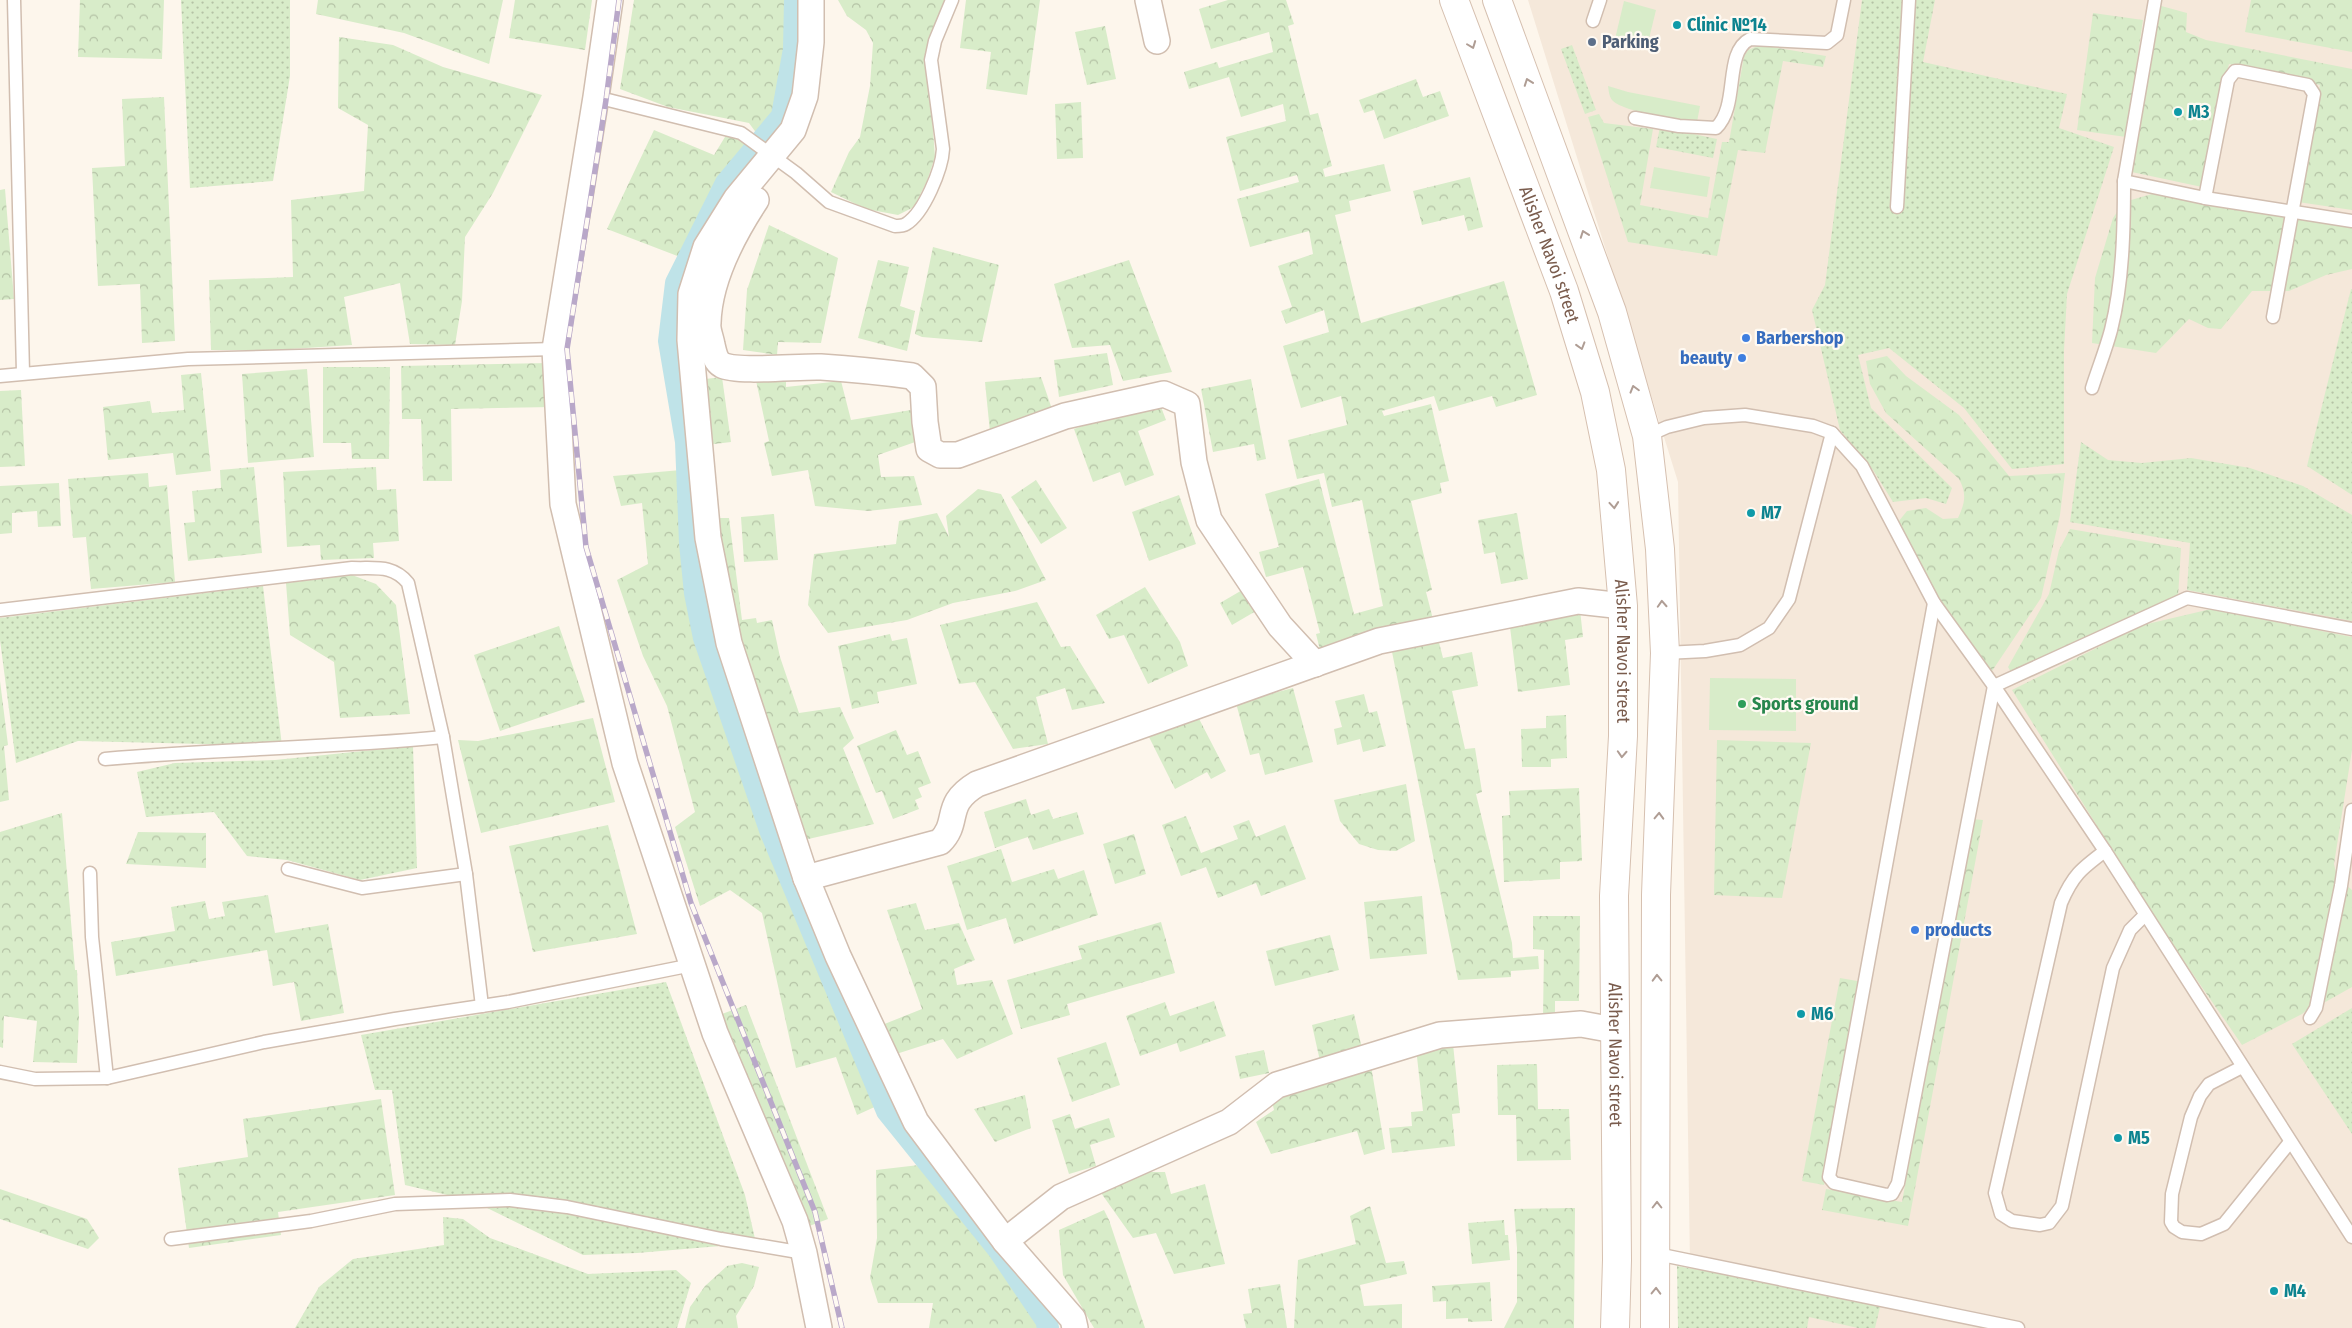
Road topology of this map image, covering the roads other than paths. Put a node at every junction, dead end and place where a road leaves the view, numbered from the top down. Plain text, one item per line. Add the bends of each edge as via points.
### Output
1 (14, 0) edge
2 (610, 0) edge
3 (811, 0) edge
4 (952, 0) edge
5 (1148, 0) edge
6 (1454, 0) edge
7 (1497, 0) edge
8 (1600, 0) edge
9 (1844, 0) edge
10 (1909, 0) edge
11 (2155, 0) edge
12 (1593, 21) dead end
13 (1157, 41) dead end
14 (596, 97) junction
15 (1635, 118) dead end
16 (765, 153) junction
17 (2124, 181) junction
18 (2206, 198) junction
19 (1897, 207) dead end
20 (2294, 212) junction
21 (2352, 221) edge
22 (2273, 317) dead end
23 (555, 349) junction
24 (23, 374) junction
25 (0, 376) edge
26 (2092, 388) dead end
27 (1832, 433) junction
28 (1647, 436) junction
29 (1934, 603) junction
30 (1622, 606) junction
31 (0, 610) edge
32 (2352, 629) edge
33 (1665, 653) junction
34 (1315, 664) junction
35 (1994, 686) junction
36 (443, 737) junction
37 (105, 759) dead end
38 (2352, 810) edge
39 (2105, 851) junction
40 (2349, 867) edge
41 (288, 869) dead end
42 (90, 872) dead end
43 (466, 874) junction
44 (806, 878) junction
45 (2145, 915) junction
46 (692, 965) junction
47 (482, 1006) junction
48 (2310, 1018) dead end
49 (1614, 1030) junction
50 (2242, 1067) junction
51 (0, 1072) edge
52 (107, 1078) junction
53 (2290, 1142) junction
54 (2352, 1238) edge
55 (171, 1239) dead end
56 (1006, 1240) junction
57 (804, 1253) junction
58 (1657, 1254) junction
59 (819, 1328) edge
60 (1075, 1328) edge
61 (1615, 1328) edge
62 (1655, 1328) edge
63 (2018, 1328) edge

1 - 24 lane
2 - 14 street
3 - 16 street via 811,42 805,96 793,130
4 - 16 lane via 935,40 931,60 942,159 928,196 912,219 904,225 895,226 829,202 796,173
5 - 13 street
6 -> 30 street, Alisher Navoi street via 1564,291 1595,392 1611,470
28 -> 7 street via 1612,312
8 - 12 lane
9 - 15 lane via 1837,35 1827,43 1750,40 1740,47 1728,112 1716,128
10 - 19 lane
11 - 17 lane
14 - 16 lane via 741,133
14 - 23 street
16 - 34 street via 766,176 762,190 740,223 710,302 707,325 719,363 764,368 820,367 912,376 923,387 929,448 940,455 958,455 1065,416 1164,394 1187,404 1194,462 1209,520 1280,626
16 - 44 street via 706,247 691,294 690,340 708,538 729,643
17 - 18 lane
17 - 26 lane via 2118,284 2111,329
18 - 20 lane
18 - 20 lane via 2228,80 2235,71 2239,71 2304,83 2313,90
20 - 21 lane
20 - 22 lane
23 - 24 lane via 188,359
23 - 46 street via 563,504 625,763
24 - 25 lane
27 - 28 lane via 1813,426 1746,415 1704,418 1667,427
27 - 29 lane via 1862,466
27 - 33 lane via 1789,599 1769,628 1740,645
33 -> 28 street via 1660,549
29 - 35 lane
29 - 35 lane via 1829,1177 1834,1184 1887,1195 1892,1194 1898,1184
30 - 34 street via 1578,601 1380,641
30 -> 49 street, Alisher Navoi street via 1624,736 1614,896
31 - 36 lane via 352,568 394,570 408,583
32 - 35 lane via 2187,598
58 -> 33 street via 1656,895
34 - 44 street via 977,784 959,797 948,830 940,842
35 - 39 lane
36 - 37 lane via 359,745 182,752
36 - 43 lane
38 - 40 lane
39 - 45 lane
39 - 45 lane via 2079,870 2068,885 2061,904 1995,1193 2001,1214 2012,1222 2048,1224 2062,1206 2113,968 2130,930
40 - 48 lane via 2316,1008
41 - 43 lane via 362,888
42 - 52 lane via 92,937
43 - 47 lane
44 - 56 street via 838,956 916,1122
45 - 50 lane
46 - 47 lane
46 - 57 street via 715,1033 795,1221
47 - 52 lane via 264,1042
49 - 56 street via 1581,1024 1440,1035 1277,1085 1229,1122 1061,1197
49 - 61 street, Alisher Navoi street via 1618,1260
50 - 53 lane
50 - 53 lane via 2209,1084 2191,1117 2172,1194 2171,1222 2174,1227 2182,1232 2201,1234 2224,1224
51 - 52 lane via 35,1079
53 - 54 lane
55 - 57 lane via 311,1221 395,1204 510,1200 567,1207 738,1243
56 - 60 street via 1073,1319
57 - 59 street
62 -> 58 street
58 - 63 lane

